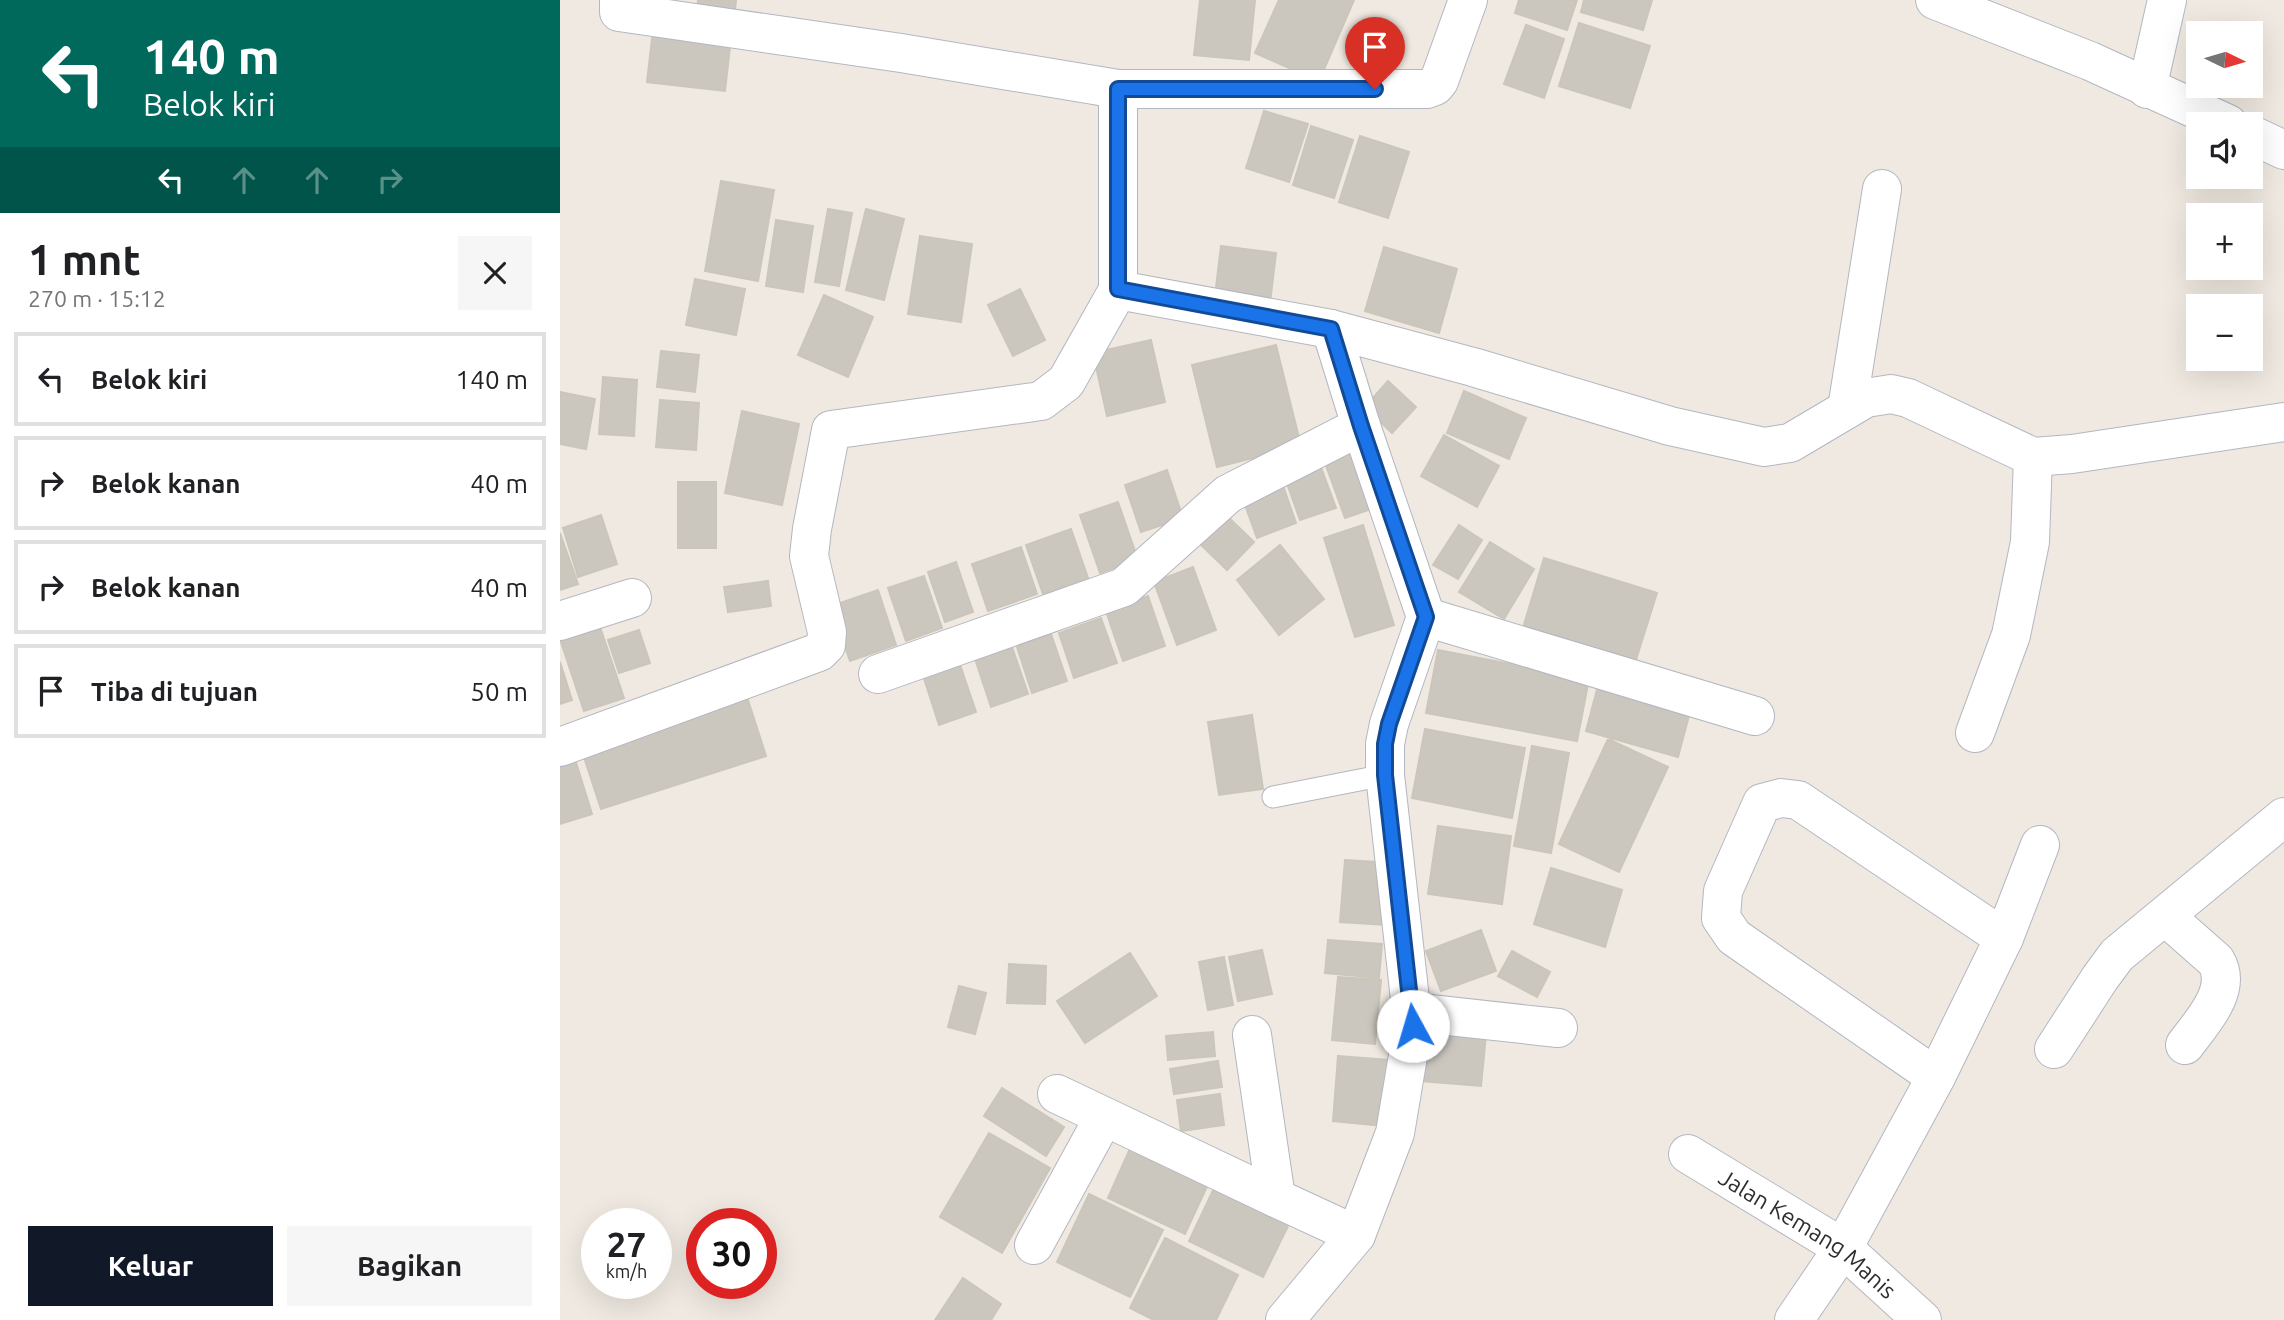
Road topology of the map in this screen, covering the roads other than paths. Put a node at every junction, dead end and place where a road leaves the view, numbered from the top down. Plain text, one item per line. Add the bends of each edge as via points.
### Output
1 (619, 0) edge
2 (1468, 0) edge
3 (1935, 0) edge
4 (2168, 0) edge
5 (1118, 89) junction
6 (2147, 89) junction
7 (2200, 112) edge
8 (2263, 140) edge
9 (2284, 150) edge
10 (1882, 189) dead end
11 (1118, 289) junction
12 (1331, 329) junction
13 (1847, 409) junction
14 (2284, 422) edge
15 (1361, 426) junction
16 (2033, 457) junction
17 (632, 598) dead end
18 (1426, 617) junction
19 (560, 621) edge
20 (878, 674) dead end
21 (1755, 716) dead end
22 (1975, 733) dead end
23 (560, 747) edge
24 (1385, 775) junction
25 (1273, 797) dead end
26 (2284, 817) edge
27 (2040, 845) dead end
28 (2165, 916) junction
29 (2004, 939) junction
30 (1412, 1012) junction
31 (1558, 1028) dead end
32 (1252, 1035) dead end
33 (2185, 1045) dead end
34 (2054, 1049) dead end
35 (1936, 1077) junction
36 (1057, 1094) dead end
37 (1104, 1116) junction
38 (1688, 1154) dead end
39 (1276, 1198) junction
40 (1356, 1235) junction
41 (1034, 1245) dead end
42 (1843, 1248) junction
43 (1285, 1320) edge
44 (1794, 1320) edge
45 (1922, 1320) edge

1 - 5 street via 619,12
2 - 5 street via 1439,81 1427,89
3 - 6 street via 2090,61
4 - 6 street
5 - 11 street
6 - 7 street
8 - 9 street
10 - 13 street
11 - 12 street
11 - 23 street via 1066,382 1041,401 831,430 809,556 827,632 819,652
12 - 13 street via 1670,426 1764,447 1790,443
12 - 15 street
13 - 16 street via 1866,398 1891,394 1908,398
14 - 16 street
15 - 18 street
15 - 20 street via 1228,494 1124,587
16 - 22 street via 2030,542 2014,621
17 - 19 street
18 - 21 street
18 - 24 street via 1389,724
24 - 25 lane
24 - 30 street
26 - 28 street
27 - 29 street
28 - 33 street via 2221,970 2222,981 2211,1011
28 - 34 street via 2117,955
29 - 35 street
29 - 35 street via 1798,800 1762,803 1723,891 1721,918 1727,928
30 - 31 street
30 - 40 street via 1395,1133
32 - 39 street
35 - 42 street
36 - 37 street
37 - 39 street
37 - 41 street
38 - 42 street, Jalan Kemang Manis
39 - 40 street
40 - 43 street
42 - 44 street
42 - 45 street, Jalan Kemang Manis

